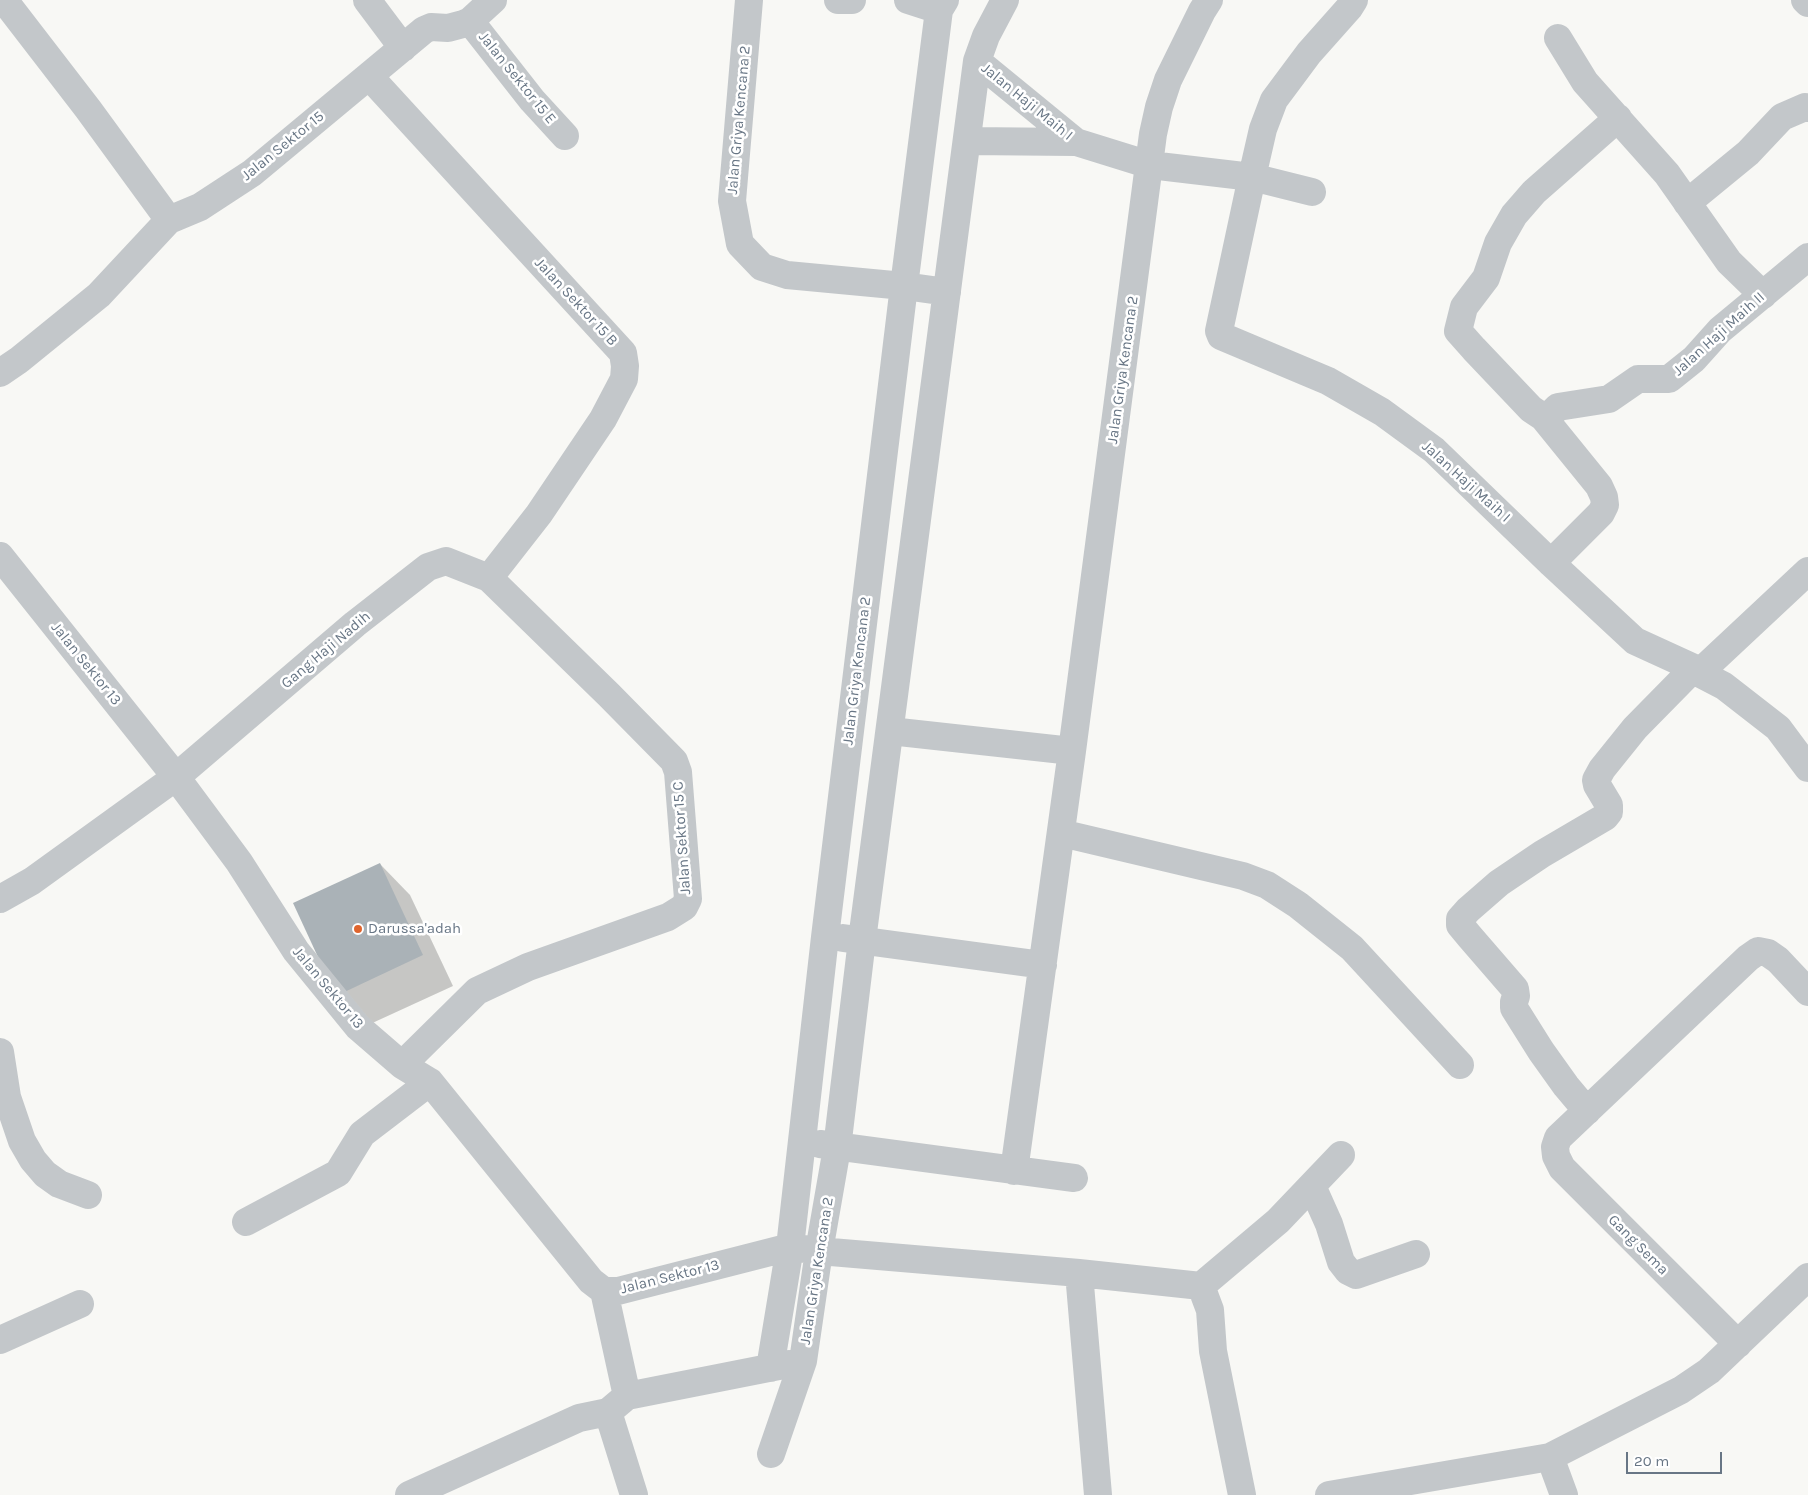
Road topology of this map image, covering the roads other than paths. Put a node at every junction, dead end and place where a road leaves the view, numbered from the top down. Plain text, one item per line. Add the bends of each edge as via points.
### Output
1 (4, 0) edge
2 (367, 0) edge
3 (493, 0) edge
4 (750, 0) edge
5 (838, 0) edge
6 (852, 0) edge
7 (908, 0) edge
8 (1005, 0) edge
9 (1209, 0) edge
10 (1354, 0) edge
11 (1805, 0) edge
12 (1808, 3) edge
13 (942, 5) edge
14 (470, 21) junction
15 (1558, 38) dead end
16 (403, 48) junction
17 (977, 61) junction
18 (369, 76) junction
19 (1808, 108) edge
20 (1618, 118) junction
21 (565, 136) dead end
22 (966, 140) junction
23 (1076, 142) junction
24 (1150, 165) junction
25 (1252, 177) junction
26 (1312, 192) dead end
27 (1687, 203) junction
28 (169, 220) junction
29 (1808, 257) edge
30 (904, 286) junction
31 (947, 292) junction
32 (1764, 295) junction
33 (0, 373) edge
34 (1543, 417) junction
35 (0, 556) edge
36 (1551, 563) junction
37 (1808, 571) edge
38 (489, 578) junction
39 (1697, 671) junction
40 (890, 731) junction
41 (1072, 751) junction
42 (1808, 768) edge
43 (176, 777) junction
44 (1061, 833) junction
45 (0, 899) edge
46 (825, 937) junction
47 (862, 940) junction
48 (1043, 964) junction
49 (1808, 992) edge
50 (0, 1052) edge
51 (402, 1065) junction
52 (1460, 1065) dead end
53 (430, 1082) junction
54 (1587, 1111) junction
55 (801, 1141) junction
56 (837, 1148) junction
57 (1341, 1155) dead end
58 (1014, 1171) junction
59 (1074, 1178) dead end
60 (1312, 1186) junction
61 (88, 1195) dead end
62 (246, 1222) dead end
63 (790, 1247) junction
64 (819, 1251) junction
65 (1416, 1254) dead end
66 (1078, 1273) junction
67 (1808, 1277) edge
68 (1201, 1286) junction
69 (604, 1291) junction
70 (80, 1304) dead end
71 (0, 1340) edge
72 (1738, 1344) junction
73 (803, 1362) junction
74 (770, 1368) junction
75 (618, 1404) junction
76 (771, 1454) dead end
77 (1550, 1458) junction
78 (409, 1495) edge
79 (634, 1495) edge
80 (1098, 1495) edge
81 (1242, 1495) edge
82 (1328, 1495) edge
83 (1564, 1495) edge

1 - 28 street
2 - 16 street
3 - 14 street, Jalan Sektor 15
4 - 30 street, Jalan Griya Kencana 2 via 732,201 740,244 762,267 787,275
5 - 6 street
7 - 13 street
8 - 17 street, Jalan Griya Kencana 2
9 - 24 street, Jalan Griya Kencana 2 via 1168,80 1153,134
10 - 25 street via 1274,100 1263,129
11 - 12 street
13 - 30 street, Jalan Griya Kencana 2
14 - 16 street, Jalan Sektor 15 via 455,27 424,30
14 - 21 street, Jalan Sektor 15 E via 532,100
15 - 20 street via 1585,82
16 - 18 street, Jalan Sektor 15
17 - 22 street, Jalan Griya Kencana 2
17 - 23 street, Jalan Haji Maih I
18 - 28 street, Jalan Sektor 15 via 252,173 200,207
18 - 38 street, Jalan Sektor 15 B via 623,353 624,379 603,419 539,514
19 - 27 street via 1782,117 1748,153
20 - 27 street via 1667,174
20 - 34 street via 1534,192 1514,215 1498,243 1486,278 1464,308 1458,331
22 - 23 street, Jalan Haji Maih I
22 - 31 street, Jalan Griya Kencana 2
23 - 24 street, Jalan Haji Maih I
24 - 25 street, Jalan Haji Maih I
24 - 41 street, Jalan Griya Kencana 2
25 - 26 street, Jalan Haji Maih I
25 - 36 street, Jalan Haji Maih I via 1219,331 1221,336 1328,381 1382,412 1434,450
27 - 32 street via 1729,262
28 - 33 street via 98,295
29 - 32 street, Jalan Haji Maih II
30 - 31 street, Jalan Griya Kencana 2
30 - 46 street, Jalan Griya Kencana 2
31 - 40 street, Jalan Griya Kencana 2
32 - 34 street, Jalan Haji Maih II via 1720,330 1694,359 1669,379 1638,379 1610,399 1558,407 1550,416
34 - 36 street via 1599,486 1605,505 1602,513
35 - 43 street, Jalan Sektor 13
36 - 39 street, Jalan Haji Maih I via 1635,641
37 - 39 street
38 - 43 street, Gang Haji Nadih via 446,561 428,567 348,630
38 - 51 street, Jalan Sektor 15 C via 674,761 678,772 688,899 684,907 668,917 528,967 477,990
39 - 42 street, Jalan Haji Maih I via 1724,686 1778,728
39 - 54 street via 1635,728 1602,769 1596,780 1609,812 1499,883 1460,919 1460,925 1515,988 1514,1008 1541,1051
40 - 41 street
40 - 47 street, Jalan Griya Kencana 2
41 - 44 street, Jalan Griya Kencana 2
43 - 45 street, Gang Haji Nadih via 32,881
43 - 51 street, Jalan Sektor 13 via 238,862 296,951 358,1027
44 - 48 street, Jalan Griya Kencana 2
44 - 52 street via 1243,876 1267,885 1352,948
46 - 47 street
46 - 55 street, Jalan Griya Kencana 2
47 - 48 street
47 - 56 street, Jalan Griya Kencana 2
48 - 58 street, Jalan Griya Kencana 2
49 - 54 street via 1778,960 1758,950
50 - 61 street via 7,1097 22,1141 46,1174 59,1184
51 - 53 street, Jalan Sektor 13
53 - 62 street via 362,1134 338,1173
53 - 69 street, Jalan Sektor 13 via 591,1281
54 - 72 street, Gang Sema via 1558,1138 1556,1156 1562,1168
55 - 56 street
55 - 63 street, Jalan Griya Kencana 2
56 - 58 street
56 - 64 street, Jalan Griya Kencana 2
57 - 60 street
58 - 59 street
60 - 65 street via 1341,1262 1348,1270 1356,1275
60 - 68 street via 1278,1221
63 - 64 street
63 - 69 street, Jalan Sektor 13 via 618,1291
63 - 74 street, Jalan Griya Kencana 2
64 - 66 street
64 - 73 street, Jalan Griya Kencana 2
66 - 68 street
66 - 80 street
67 - 72 street
68 - 81 street via 1210,1310 1213,1351
69 - 75 street
70 - 71 street
72 - 77 street via 1709,1371 1681,1390
73 - 74 street, Jalan Griya Kencana 2
73 - 76 street
74 - 75 street, Jalan Griya Kencana 2
75 - 78 street, Jalan Griya Kencana 2
75 - 79 street
77 - 82 street
77 - 83 street

